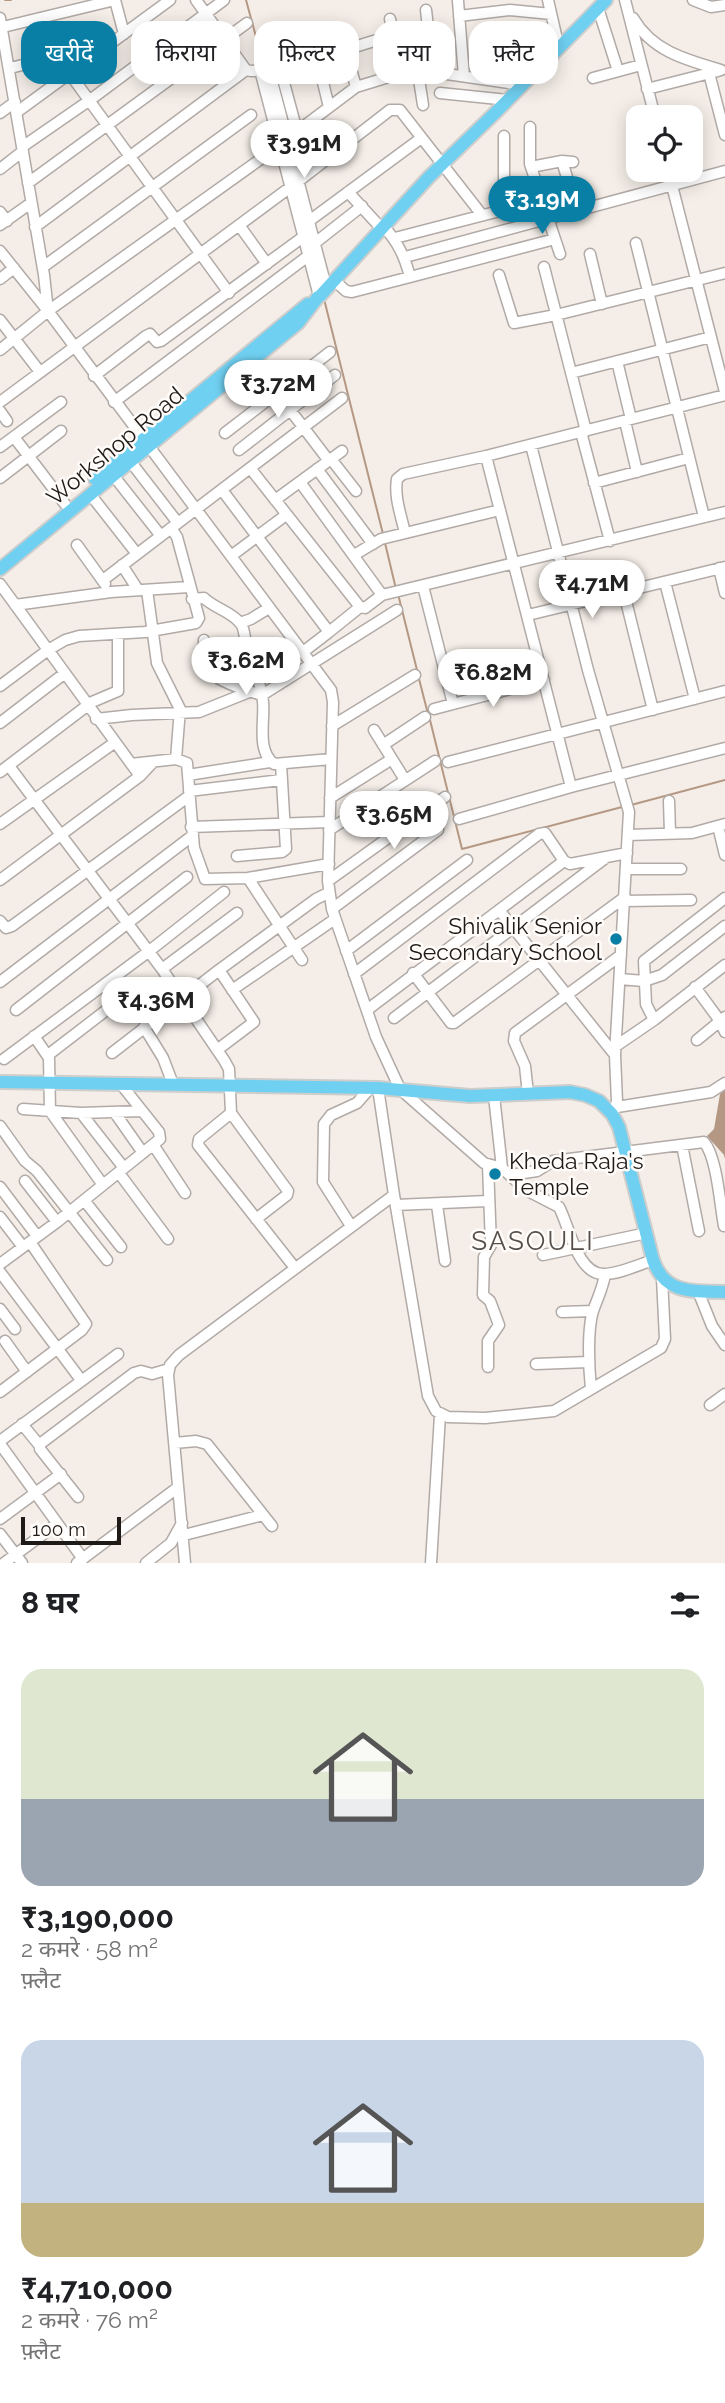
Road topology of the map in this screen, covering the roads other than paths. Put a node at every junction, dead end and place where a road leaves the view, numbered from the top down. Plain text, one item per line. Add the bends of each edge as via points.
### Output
1 (170, 0) edge
2 (196, 0) edge
3 (224, 0) edge
4 (548, 0) edge
5 (693, 0) edge
6 (458, 1) edge
7 (602, 4) edge
8 (626, 4) edge
9 (725, 8) edge
10 (426, 10) dead end
11 (206, 14) junction
12 (551, 14) junction
13 (459, 16) junction
14 (211, 21) edge
15 (427, 21) edge
16 (1, 23) edge
17 (247, 23) dead end
18 (240, 28) edge
19 (124, 34) junction
20 (117, 39) edge
21 (3, 45) edge
22 (559, 48) junction
23 (240, 62) edge
24 (21, 65) edge
25 (641, 65) junction
26 (10, 68) junction
27 (246, 70) junction
28 (254, 70) edge
29 (723, 70) edge
30 (618, 71) junction
31 (709, 73) junction
32 (455, 75) edge
33 (464, 76) junction
34 (593, 78) dead end
35 (373, 82) edge
36 (54, 84) edge
37 (78, 84) edge
38 (165, 84) edge
39 (268, 84) edge
40 (284, 84) edge
41 (324, 84) edge
42 (355, 84) edge
43 (420, 84) edge
44 (523, 85) junction
45 (356, 87) junction
46 (648, 89) junction
47 (440, 93) dead end
48 (90, 100) junction
49 (508, 100) junction
50 (423, 105) dead end
51 (652, 105) edge
52 (16, 107) junction
53 (330, 107) junction
54 (0, 113) edge
55 (251, 115) dead end
56 (108, 126) junction
57 (530, 127) dead end
58 (297, 131) junction
59 (725, 135) edge
60 (503, 136) dead end
61 (420, 139) junction
62 (283, 143) junction
63 (22, 149) junction
64 (130, 156) junction
65 (441, 165) junction
66 (531, 167) junction
67 (0, 169) edge
68 (725, 171) edge
69 (671, 182) edge
70 (28, 183) junction
71 (294, 184) junction
72 (672, 185) junction
73 (153, 188) junction
74 (348, 192) junction
75 (542, 200) junction
76 (31, 203) junction
77 (362, 206) junction
78 (504, 210) junction
79 (578, 210) junction
80 (482, 215) junction
81 (548, 218) junction
82 (2, 219) edge
83 (176, 219) junction
84 (309, 221) junction
85 (239, 225) junction
86 (35, 227) junction
87 (383, 228) junction
88 (303, 237) junction
89 (395, 238) junction
90 (555, 239) junction
91 (315, 243) junction
92 (636, 243) dead end
93 (0, 251) edge
94 (201, 254) junction
95 (561, 254) dead end
96 (590, 254) dead end
97 (308, 256) junction
98 (405, 257) junction
99 (268, 264) junction
100 (43, 267) junction
101 (544, 267) dead end
102 (14, 268) junction
103 (725, 273) edge
104 (499, 275) dead end
105 (410, 277) junction
106 (0, 279) edge
107 (696, 280) junction
108 (324, 292) junction
109 (648, 292) junction
110 (229, 293) junction
111 (602, 304) junction
112 (48, 311) junction
113 (556, 315) junction
114 (0, 320) edge
115 (711, 337) junction
116 (15, 338) junction
117 (73, 347) junction
118 (662, 349) junction
119 (0, 350) edge
120 (330, 352) dead end
121 (252, 360) junction
122 (617, 361) junction
123 (40, 372) junction
124 (571, 373) junction
125 (723, 374) edge
126 (335, 375) dead end
127 (94, 376) junction
128 (277, 393) junction
129 (725, 393) edge
130 (342, 398) dead end
131 (0, 402) edge
132 (61, 402) dead end
133 (114, 402) junction
134 (677, 408) junction
135 (290, 410) junction
136 (0, 411) edge
137 (628, 420) junction
138 (7, 421) dead end
139 (303, 427) junction
140 (61, 431) dead end
141 (583, 431) junction
142 (225, 433) dead end
143 (15, 437) junction
144 (146, 442) junction
145 (531, 445) junction
146 (0, 447) edge
147 (239, 450) dead end
148 (342, 451) dead end
149 (29, 456) junction
150 (486, 456) junction
151 (689, 458) junction
152 (330, 460) junction
153 (130, 461) junction
154 (250, 468) junction
155 (317, 469) junction
156 (637, 472) junction
157 (113, 475) junction
158 (0, 478) edge
159 (300, 482) junction
160 (594, 483) junction
161 (222, 490) junction
162 (356, 491) dead end
163 (90, 494) junction
164 (275, 500) junction
165 (65, 504) junction
166 (196, 509) junction
167 (500, 510) junction
168 (725, 512) edge
169 (286, 515) junction
170 (704, 517) junction
171 (175, 526) junction
172 (405, 533) junction
173 (160, 536) junction
174 (257, 536) junction
175 (380, 540) junction
176 (610, 541) junction
177 (77, 545) dead end
178 (559, 553) junction
179 (136, 554) junction
180 (354, 555) junction
181 (232, 556) junction
182 (0, 558) edge
183 (513, 564) junction
184 (122, 565) junction
185 (722, 568) edge
186 (0, 569) edge
187 (103, 580) junction
188 (665, 582) junction
189 (0, 584) edge
190 (424, 586) junction
191 (190, 587) junction
192 (143, 590) junction
193 (111, 592) junction
194 (624, 593) junction
195 (725, 593) edge
196 (382, 594) junction
197 (192, 600) junction
198 (15, 606) junction
199 (572, 606) junction
200 (360, 607) junction
201 (269, 608) junction
202 (397, 610) dead end
203 (528, 615) junction
204 (240, 623) junction
205 (152, 630) junction
206 (329, 632) junction
207 (118, 634) junction
208 (204, 640) dead end
209 (48, 650) junction
210 (303, 652) junction
211 (312, 665) junction
212 (65, 673) junction
213 (415, 675) dead end
214 (544, 680) junction
215 (0, 685) edge
216 (725, 691) edge
217 (249, 692) junction
218 (262, 695) junction
219 (695, 699) junction
220 (453, 704) junction
221 (87, 706) junction
222 (434, 709) dead end
223 (653, 710) junction
224 (180, 714) junction
225 (425, 717) dead end
226 (96, 719) junction
227 (603, 722) junction
228 (0, 723) edge
229 (332, 726) junction
230 (374, 730) dead end
231 (559, 734) junction
232 (114, 743) junction
233 (383, 745) junction
234 (725, 748) edge
235 (176, 759) junction
236 (331, 759) junction
237 (392, 759) junction
238 (435, 761) dead end
239 (153, 762) junction
240 (270, 762) junction
241 (448, 762) dead end
242 (131, 764) junction
243 (281, 764) junction
244 (4, 769) edge
245 (188, 775) junction
246 (618, 775) junction
247 (140, 776) junction
248 (281, 780) junction
249 (405, 780) junction
250 (571, 787) junction
251 (189, 794) junction
252 (445, 797) dead end
253 (330, 798) junction
254 (34, 800) junction
255 (669, 801) dead end
256 (425, 810) junction
257 (459, 819) dead end
258 (0, 824) edge
259 (283, 825) junction
260 (721, 825) edge
261 (329, 826) junction
262 (192, 832) junction
263 (670, 833) junction
264 (628, 835) junction
265 (61, 836) junction
266 (627, 853) junction
267 (725, 855) edge
268 (237, 856) dead end
269 (607, 856) junction
270 (467, 860) dead end
271 (564, 861) junction
272 (329, 864) junction
273 (87, 869) junction
274 (626, 869) junction
275 (681, 869) dead end
276 (187, 877) dead end
277 (248, 878) junction
278 (0, 880) edge
279 (328, 881) junction
280 (224, 892) dead end
281 (328, 893) junction
282 (108, 898) junction
283 (725, 898) edge
284 (624, 899) junction
285 (691, 900) dead end
286 (499, 910) junction
287 (237, 913) dead end
288 (334, 914) junction
289 (0, 921) edge
290 (128, 924) junction
291 (279, 926) junction
292 (725, 926) edge
293 (513, 928) junction
294 (294, 948) junction
295 (346, 951) junction
296 (148, 952) junction
297 (621, 955) junction
298 (302, 960) dead end
299 (540, 961) junction
300 (725, 965) edge
301 (162, 969) junction
302 (219, 970) junction
303 (413, 973) junction
304 (354, 974) junction
305 (620, 979) junction
306 (643, 981) junction
307 (0, 982) edge
308 (695, 987) junction
309 (232, 990) junction
310 (427, 993) junction
311 (567, 993) junction
312 (126, 995) dead end
313 (183, 998) junction
314 (16, 1010) dead end
315 (367, 1010) junction
316 (394, 1018) dead end
317 (722, 1019) edge
318 (654, 1020) junction
319 (144, 1027) junction
320 (725, 1032) edge
321 (34, 1036) junction
322 (696, 1040) dead end
323 (217, 1050) junction
324 (615, 1050) junction
325 (112, 1053) dead end
326 (48, 1055) junction
327 (4, 1059) dead end
328 (0, 1082) edge
329 (48, 1083) junction
330 (120, 1083) junction
331 (725, 1083) edge
332 (173, 1084) junction
333 (230, 1085) junction
334 (374, 1088) junction
335 (400, 1089) junction
336 (528, 1094) junction
337 (494, 1096) junction
338 (23, 1109) dead end
339 (614, 1110) junction
340 (50, 1111) junction
341 (142, 1111) junction
342 (81, 1112) junction
343 (115, 1113) junction
344 (232, 1113) junction
345 (0, 1126) edge
346 (682, 1145) junction
347 (153, 1146) junction
348 (143, 1153) junction
349 (627, 1153) junction
350 (488, 1165) junction
351 (121, 1171) junction
352 (506, 1171) junction
353 (25, 1181) dead end
354 (103, 1185) junction
355 (0, 1186) edge
356 (185, 1193) dead end
357 (84, 1200) junction
358 (395, 1200) junction
359 (488, 1201) junction
360 (437, 1205) junction
361 (70, 1212) junction
362 (0, 1217) edge
363 (256, 1219) junction
364 (57, 1223) junction
365 (351, 1226) junction
366 (724, 1226) edge
367 (699, 1231) dead end
368 (648, 1233) junction
369 (168, 1239) dead end
370 (30, 1242) junction
371 (121, 1247) dead end
372 (575, 1249) junction
373 (543, 1255) dead end
374 (107, 1260) dead end
375 (653, 1260) junction
376 (445, 1261) dead end
377 (0, 1264) edge
378 (295, 1268) junction
379 (0, 1272) edge
380 (605, 1275) junction
381 (662, 1278) junction
382 (698, 1291) junction
383 (725, 1292) edge
384 (0, 1308) edge
385 (593, 1311) junction
386 (562, 1312) dead end
387 (15, 1329) dead end
388 (5, 1341) dead end
389 (725, 1345) edge
390 (59, 1348) junction
391 (118, 1354) dead end
392 (588, 1362) junction
393 (536, 1363) dead end
394 (488, 1367) dead end
395 (169, 1369) junction
396 (27, 1372) junction
397 (81, 1380) junction
398 (591, 1389) junction
399 (0, 1392) edge
400 (725, 1394) edge
401 (710, 1405) dead end
402 (440, 1415) junction
403 (22, 1424) junction
404 (0, 1443) edge
405 (175, 1443) junction
406 (40, 1446) junction
407 (61, 1474) junction
408 (177, 1488) junction
409 (35, 1495) junction
410 (78, 1497) dead end
411 (263, 1515) junction
412 (0, 1519) edge
413 (182, 1523) junction
414 (57, 1524) junction
415 (272, 1526) dead end
416 (0, 1534) edge
417 (184, 1535) junction
418 (19, 1559) edge
419 (80, 1561) edge
420 (4, 1563) edge
421 (146, 1563) edge
422 (185, 1563) edge
423 (430, 1563) edge

1 - 19 street
2 - 11 street
3 - 11 street
4 - 12 street
5 - 9 street
6 - 13 street
7 - 22 main road, Workshop Road
7 - 30 street
8 - 25 street
8 - 29 street via 654,43 691,62
10 - 15 street
11 - 14 street
11 - 48 street
12 - 13 street via 510,10
12 - 22 street
13 - 33 street
16 - 19 street via 115,0
16 - 21 street
17 - 18 street
19 - 20 street
21 - 26 street
22 - 44 main road, Workshop Road
23 - 27 street
24 - 26 street
25 - 30 street
25 - 46 street
26 - 52 street
27 - 28 street
27 - 64 street
29 - 31 street
30 - 34 street
31 - 46 street
31 - 59 street
32 - 33 street
33 - 44 street
35 - 45 street
36 - 52 street
37 - 48 street
38 - 56 street
39 - 62 street
40 - 58 street
41 - 53 street
42 - 45 street
43 - 50 street
44 - 49 main road, Workshop Road
45 - 53 street
46 - 51 street
47 - 49 street
48 - 56 street
48 - 63 street
49 - 65 main road, Workshop Road
52 - 54 street
52 - 63 street
53 - 58 street
55 - 73 street
56 - 64 street
56 - 70 street
57 - 66 street
58 - 62 street
60 - 78 street
61 - 65 street
61 - 71 street via 400,110 390,110
61 - 74 street
62 - 71 street
62 - 83 street
63 - 67 street
63 - 70 street
64 - 73 street
64 - 86 street
65 - 80 street
65 - 87 main road, Workshop Road
66 - 75 street
66 - 79 street via 568,161
68 - 72 street
69 - 72 street
70 - 76 street
71 - 84 street
71 - 85 street
71 - 88 street
72 - 79 street
72 - 107 street
73 - 83 street
73 - 100 street
74 - 77 street
74 - 84 street
75 - 78 street
75 - 81 street
76 - 82 street
76 - 86 street
77 - 87 street
77 - 91 street
78 - 80 street
79 - 81 street
80 - 89 street
81 - 90 street
81 - 98 street
83 - 94 street
83 - 112 street
84 - 91 street
85 - 94 street
85 - 99 street
86 - 100 street
87 - 89 street
87 - 108 main road, Workshop Road
88 - 97 street
88 - 99 street
89 - 98 street
90 - 95 street
90 - 105 street
91 - 108 street
92 - 109 street
93 - 102 street
94 - 110 street
94 - 117 street
96 - 111 street
97 - 108 street
97 - 133 street
98 - 105 street
99 - 110 street
100 - 112 street
101 - 113 street
102 - 106 street
102 - 112 street
103 - 107 street
104 - 113 street via 514,323
105 - 108 street via 352,292
107 - 109 street
107 - 115 street
108 - 121 main road, Workshop Road via 298,323
108 - 144 main road, Workshop Road
109 - 111 street
109 - 118 street
110 - 127 street via 161,341 146,336
111 - 113 street
112 - 116 street
112 - 117 street
113 - 124 street
114 - 116 street
115 - 118 street
115 - 125 street
116 - 119 street
116 - 123 street
117 - 123 street
117 - 127 street
118 - 122 street
118 - 134 street
120 - 128 street
121 - 128 street
121 - 144 main road, Workshop Road
122 - 124 street
122 - 137 street
123 - 131 street
124 - 141 street
125 - 129 street
126 - 135 street
127 - 133 street
128 - 135 street
128 - 142 street
129 - 134 street
130 - 139 street
132 - 143 street
133 - 144 street
134 - 137 street
134 - 151 street
135 - 139 street
135 - 147 street
136 - 138 street
137 - 141 street
137 - 156 street
139 - 152 street
139 - 154 street
140 - 149 street
141 - 145 street
141 - 160 street
143 - 146 street
143 - 149 street
144 - 153 main road, Workshop Road
144 - 165 main road, Workshop Road
144 - 166 street
145 - 150 street
145 - 178 street
148 - 152 street
149 - 158 street
149 - 165 street
150 - 167 street
150 - 172 street via 397,479
151 - 156 street
151 - 170 street
152 - 155 street
152 - 162 street
153 - 157 main road, Workshop Road
153 - 171 street
154 - 161 street
154 - 164 street
155 - 159 street
155 - 175 street
156 - 160 street
157 - 163 main road, Workshop Road
157 - 173 street
159 - 164 street
159 - 180 street
160 - 176 street
161 - 166 street
161 - 174 street
163 - 179 street
163 - 186 main road, Workshop Road
164 - 169 street
165 - 182 main road, Workshop Road
166 - 171 street
166 - 181 street
167 - 172 street
167 - 183 street
168 - 170 street
169 - 174 street
169 - 200 street
170 - 176 street
171 - 173 street
171 - 191 street
172 - 175 street
173 - 179 street
174 - 181 street
174 - 206 street
175 - 180 street
176 - 178 street
177 - 187 street
178 - 183 street
178 - 199 street
179 - 184 street
180 - 196 street
181 - 201 street
183 - 190 street
183 - 203 street
184 - 187 street
184 - 192 street
185 - 188 street
185 - 195 street
187 - 193 street
188 - 194 street
188 - 219 street
189 - 198 street
190 - 196 street
190 - 220 street
191 - 192 street
191 - 197 street
192 - 193 street
192 - 205 street
193 - 198 street
194 - 199 street
194 - 223 street
196 - 200 street
197 - 204 street via 204,598
197 - 205 street via 199,618 196,623
198 - 209 street
199 - 203 street
199 - 227 street
200 - 206 street
201 - 204 street
201 - 210 street
202 - 211 street
203 - 214 street
204 - 218 street
205 - 207 street
205 - 224 street via 157,663
206 - 210 street
207 - 209 street via 72,638
207 - 221 street via 118,691
208 - 217 street via 204,662 210,672
209 - 212 street
209 - 215 street
210 - 211 street
211 - 218 street
211 - 229 street via 331,690
212 - 221 street
212 - 228 street
213 - 229 street
214 - 220 street
214 - 231 street
216 - 219 street
217 - 218 street
217 - 224 street via 207,710
218 - 240 street via 262,731
219 - 223 street
220 - 222 street
221 - 226 street
221 - 244 street
223 - 227 street
224 - 226 street
224 - 235 street
225 - 233 street
226 - 232 street
227 - 231 street
227 - 246 street
229 - 236 street
230 - 233 street
231 - 241 street
231 - 250 street
232 - 242 street
232 - 254 street
233 - 237 street
234 - 246 street
235 - 239 street
235 - 245 street via 187,763
236 - 243 street
236 - 253 street
237 - 249 street
237 - 253 street
238 - 249 street
239 - 242 street
239 - 247 street
240 - 243 street
240 - 245 street
242 - 247 street
243 - 248 street
244 - 254 street
245 - 251 street
246 - 250 street
246 - 264 street via 628,805
247 - 265 street
248 - 251 street
248 - 259 street
249 - 261 street
250 - 257 street
251 - 262 street
251 - 273 street
252 - 256 street
253 - 261 street
254 - 258 street
254 - 265 street
255 - 263 street
256 - 279 street
256 - 288 street via 438,830
259 - 261 street
259 - 262 street
259 - 268 street via 284,851
260 - 263 street
260 - 267 street
261 - 272 street
262 - 277 street via 205,879
262 - 282 street
263 - 264 street
264 - 266 street
265 - 273 street
265 - 278 street
266 - 269 street
266 - 274 street
269 - 271 street via 573,865
269 - 293 street
270 - 295 street
271 - 286 street
271 - 304 street via 547,835 539,834
272 - 277 street
272 - 279 street
273 - 282 street
273 - 289 street via 12,926 6,928
274 - 275 street
274 - 284 street
276 - 290 street
277 - 291 street
279 - 281 street
280 - 296 street
281 - 288 street
281 - 291 street
282 - 290 street
282 - 307 street
283 - 306 street via 648,956
284 - 285 street
284 - 297 street
284 - 299 street
286 - 293 street
286 - 303 street
287 - 301 street
288 - 294 street
288 - 295 street
290 - 296 street
290 - 314 street
291 - 294 street
291 - 302 street
292 - 306 street via 662,975
293 - 299 street
293 - 310 street
294 - 298 street
294 - 309 street
295 - 304 street
296 - 301 street
296 - 321 street
297 - 305 street
297 - 311 street
299 - 310 street via 453,1024
299 - 311 street
300 - 308 street
301 - 313 street
302 - 309 street
302 - 313 street
303 - 310 street
303 - 315 street
304 - 315 street
305 - 306 street
305 - 324 street
306 - 318 street
308 - 317 street
308 - 318 street
309 - 323 street via 254,1023
310 - 316 street
311 - 324 street
311 - 336 street via 515,1033
312 - 326 street
313 - 319 street
313 - 323 street
315 - 335 street
317 - 320 street
317 - 322 street
318 - 324 street
319 - 325 street
319 - 332 street
321 - 326 street
321 - 327 street
323 - 333 street via 229,1069
324 - 339 street
326 - 329 street
328 - 329 main road
329 - 330 main road
329 - 340 street
330 - 332 main road
330 - 341 street
331 - 339 street via 711,1092
332 - 333 main road
333 - 334 main road
333 - 344 street
334 - 335 main road
334 - 358 street
334 - 365 street via 324,1124 323,1182
335 - 337 main road
335 - 350 street
336 - 337 main road
336 - 339 main road via 579,1093
337 - 352 street
338 - 340 street
339 - 349 main road
340 - 342 street
340 - 354 street
341 - 343 street
341 - 347 street via 160,1136
342 - 343 street
342 - 351 street
343 - 348 street
344 - 363 street via 288,1191
344 - 363 street via 198,1139 198,1145
345 - 361 street
346 - 349 street
346 - 366 street via 706,1144
346 - 367 street
347 - 348 street
347 - 356 street
348 - 351 street
349 - 352 street via 553,1161 537,1171
349 - 368 main road
350 - 352 street
350 - 359 street
351 - 354 street
351 - 369 street
352 - 372 street via 526,1190 559,1207
353 - 364 street
354 - 357 street
355 - 370 street
357 - 361 street
357 - 371 street
358 - 360 street
358 - 365 street
358 - 402 street via 428,1396
359 - 360 street
359 - 394 street via 491,1245 484,1257 483,1296 491,1302 499,1325 488,1341
360 - 376 street
361 - 364 street
361 - 374 street
362 - 370 street
363 - 378 street
364 - 370 street
365 - 378 street
368 - 372 street
368 - 375 main road
370 - 377 street
370 - 390 street via 86,1324
372 - 373 street
372 - 380 street via 588,1267
375 - 380 street
375 - 381 main road
378 - 395 street via 179,1356
379 - 390 street
380 - 385 street
381 - 382 main road via 676,1288
381 - 398 street via 664,1345
382 - 383 main road
382 - 389 street
384 - 387 street
385 - 386 street
385 - 392 street
388 - 396 street
390 - 396 street
390 - 397 street
391 - 397 street
392 - 393 street
392 - 398 street
395 - 405 street
395 - 406 street via 134,1373
396 - 399 street
397 - 403 street
398 - 402 street via 554,1411 485,1418
400 - 401 street
402 - 423 street
403 - 404 street
403 - 406 street
404 - 409 street
405 - 408 street
405 - 411 street via 207,1444
406 - 407 street
407 - 409 street
407 - 410 street
408 - 413 street
408 - 419 street
409 - 412 street
409 - 414 street
411 - 415 street
411 - 417 street
413 - 417 street
413 - 421 street via 171,1543
414 - 418 street
414 - 419 street
416 - 418 street
417 - 422 street
418 - 420 street

